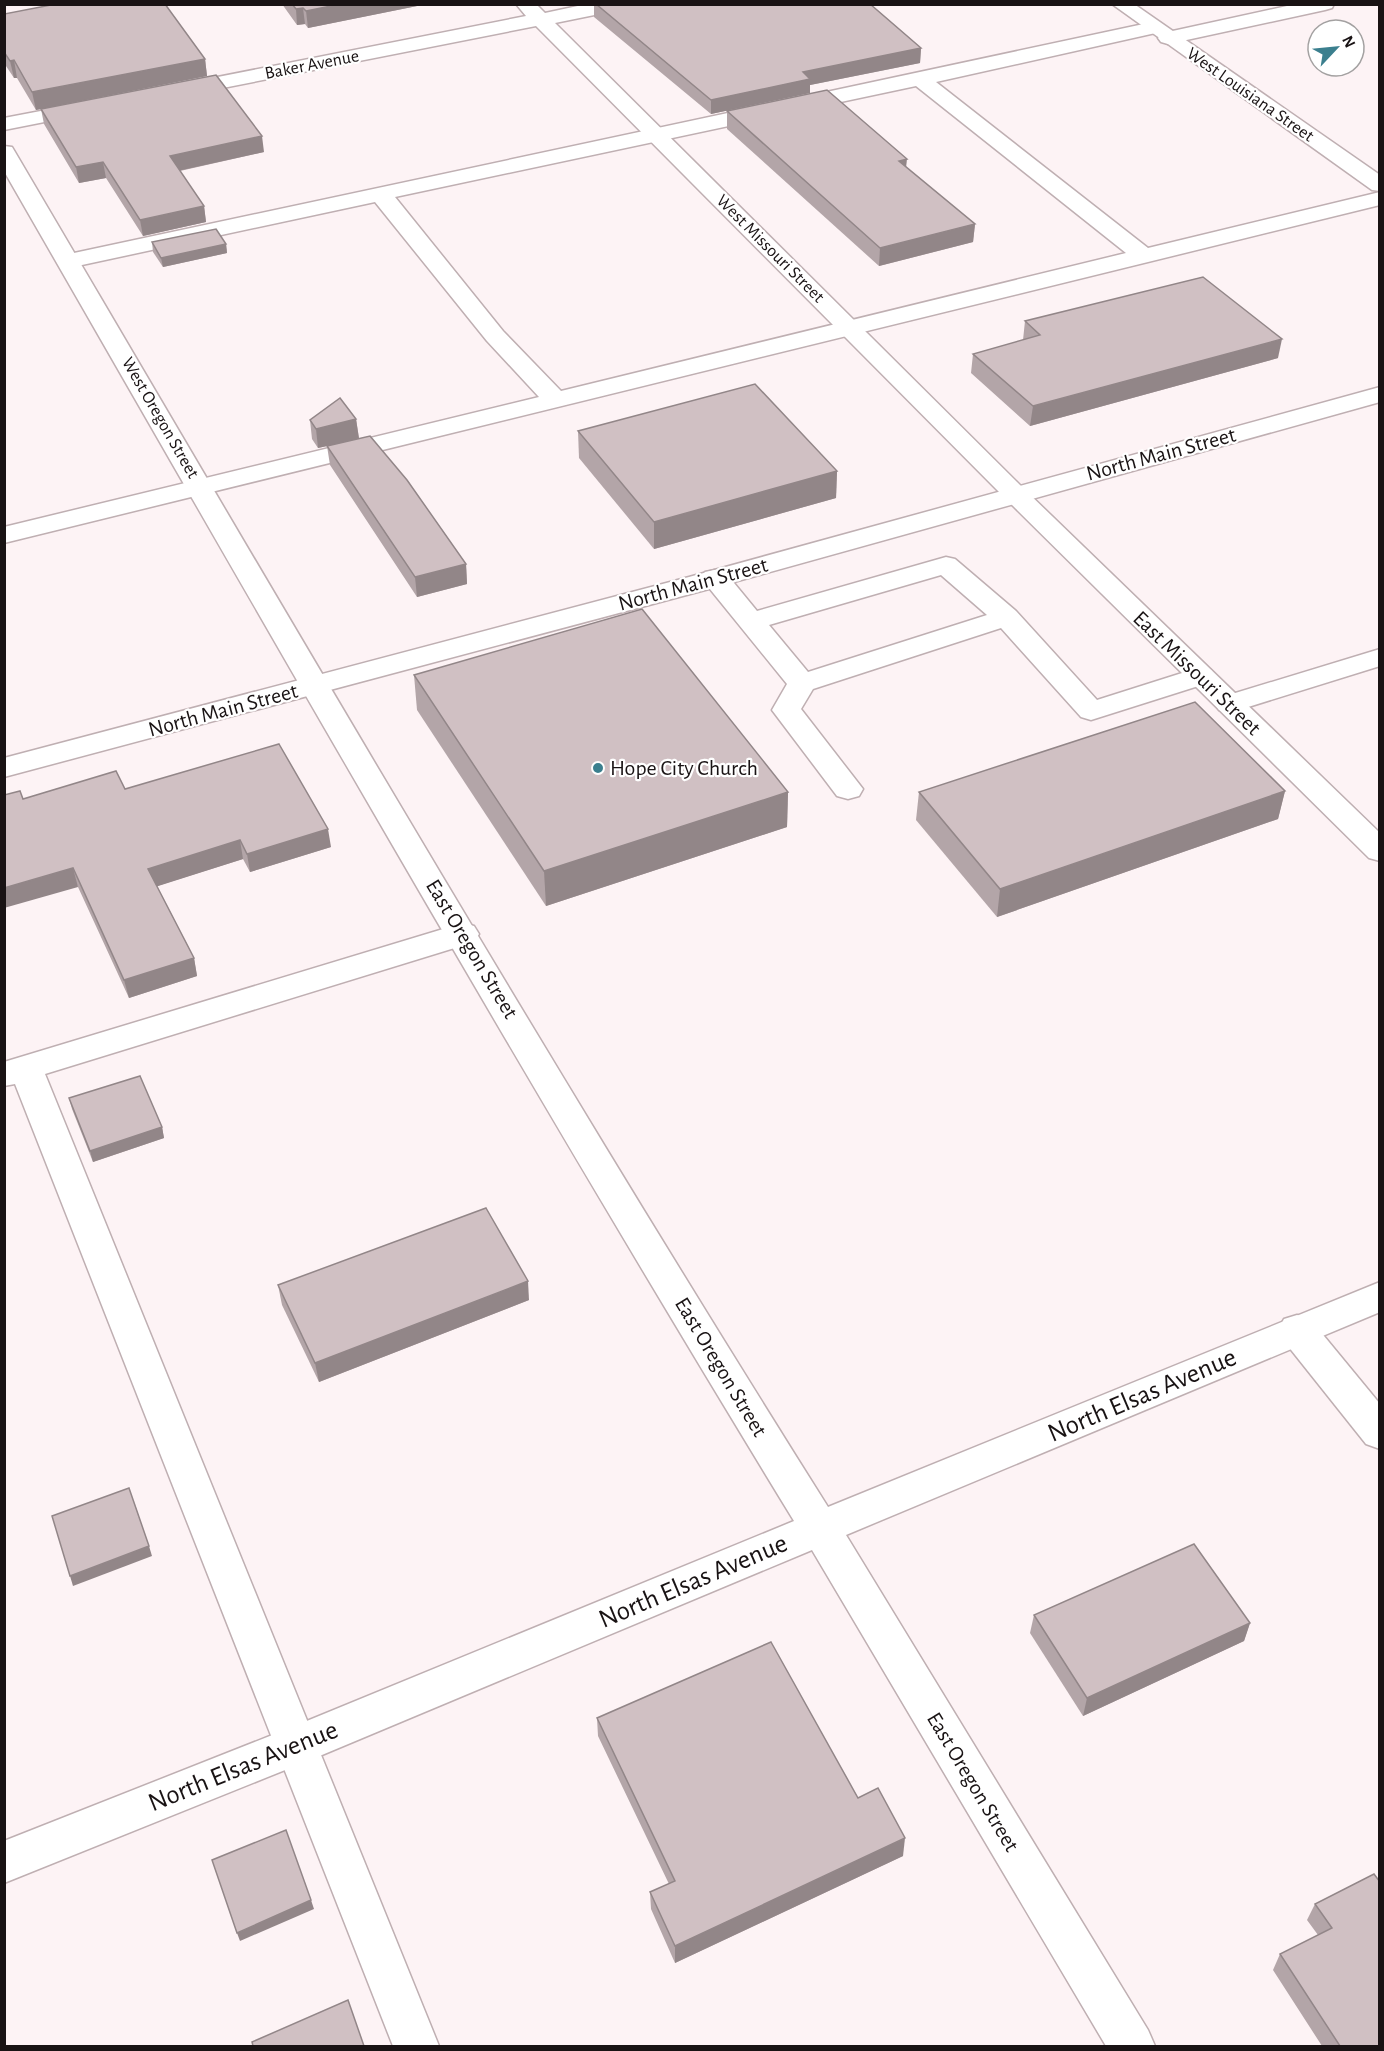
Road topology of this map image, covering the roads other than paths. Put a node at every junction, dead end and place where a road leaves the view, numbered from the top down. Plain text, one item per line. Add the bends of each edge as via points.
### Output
1 (619, 4) edge
2 (1121, 4) edge
3 (1325, 4) edge
4 (532, 12) edge
5 (1161, 33) junction
6 (921, 80) junction
7 (162, 94) edge
8 (106, 105) edge
9 (4, 124) edge
10 (656, 136) junction
11 (4, 152) edge
12 (1380, 185) edge
13 (380, 193) junction
14 (1380, 198) edge
15 (1144, 256) junction
16 (68, 261) junction
17 (849, 328) junction
18 (1380, 394) edge
19 (556, 400) junction
20 (200, 487) junction
21 (1015, 494) junction
22 (4, 535) edge
23 (715, 578) junction
24 (1006, 616) junction
25 (926, 620) dead end
26 (751, 622) junction
27 (958, 634) junction
28 (869, 638) dead end
29 (904, 652) junction
30 (1380, 657) edge
31 (1201, 676) junction
32 (802, 683) junction
33 (315, 685) junction
34 (1229, 704) junction
35 (4, 768) edge
36 (848, 789) dead end
37 (1380, 851) edge
38 (463, 934) junction
39 (15, 1071) edge
40 (1380, 1296) edge
41 (1297, 1330) junction
42 (1380, 1433) edge
43 (820, 1528) junction
44 (295, 1746) junction
45 (4, 1862) edge
46 (416, 2046) edge
47 (1132, 2046) edge

1 - 4 street, Baker Avenue
2 - 5 street, West Louisiana Street
3 - 5 street
4 - 7 street, Baker Avenue
4 - 10 street, West Missouri Street
5 - 6 street
5 - 12 street, West Louisiana Street
6 - 10 street
6 - 15 street
8 - 9 street
10 - 13 street
10 - 17 street, West Missouri Street
11 - 16 street, West Oregon Street
13 - 16 street
13 - 19 street via 495,336
14 - 15 street
15 - 17 street
16 - 20 street, West Oregon Street
17 - 19 street
17 - 21 street, West Missouri Street
18 - 21 street, North Main Street
19 - 20 street
20 - 22 street
20 - 33 street, West Oregon Street
21 - 23 street, North Main Street
21 - 31 street, East Missouri Street
23 - 26 street
23 - 33 street, North Main Street
24 - 26 street via 946,566 869,593
24 - 27 street
24 - 31 street via 1091,711
25 - 27 street
26 - 32 street
27 - 29 street
28 - 29 street
29 - 32 street
30 - 34 street
31 - 34 street, East Missouri Street
32 - 36 street via 786,710
33 - 35 street, North Main Street
33 - 38 street, East Oregon Street
34 - 37 street, East Missouri Street
38 - 39 street
38 - 43 street, East Oregon Street
39 - 44 street
40 - 41 street, North Elsas Avenue
41 - 42 street
41 - 43 street, North Elsas Avenue
43 - 44 street, North Elsas Avenue
43 - 47 street, East Oregon Street
44 - 45 street, North Elsas Avenue
44 - 46 street

